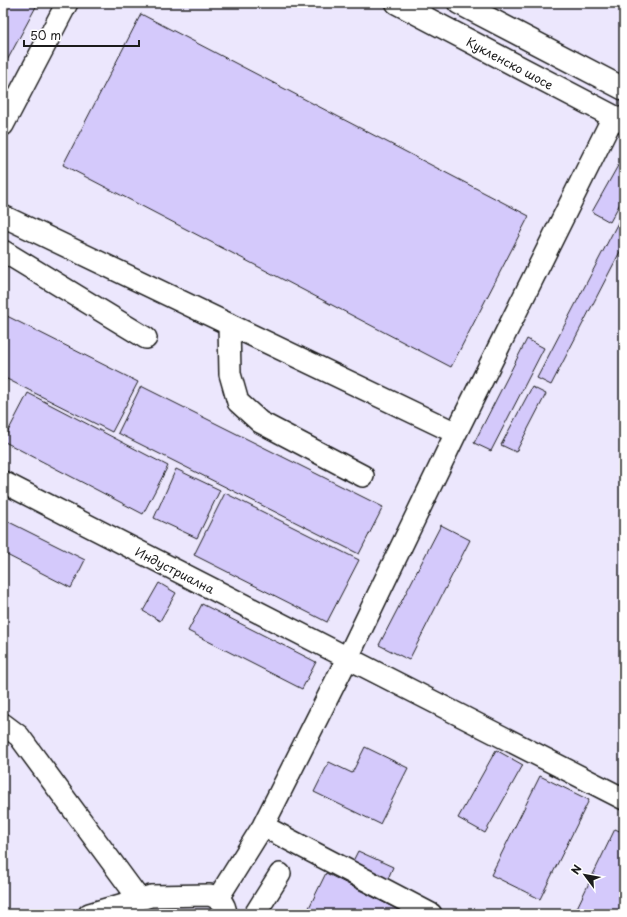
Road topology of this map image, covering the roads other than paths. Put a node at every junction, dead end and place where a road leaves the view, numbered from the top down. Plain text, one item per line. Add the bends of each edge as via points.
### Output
1 (67, 3) edge
2 (397, 3) edge
3 (459, 3) edge
4 (624, 89) edge
5 (619, 119) edge
6 (3, 125) edge
7 (3, 216) edge
8 (3, 251) edge
9 (229, 324) junction
10 (146, 338) dead end
11 (456, 433) junction
12 (363, 476) dead end
13 (3, 482) edge
14 (348, 657) junction
15 (3, 724) edge
16 (624, 799) edge
17 (263, 826) junction
18 (280, 874) dead end
19 (139, 899) junction
20 (222, 906) edge
21 (89, 914) edge
22 (255, 914) edge
23 (431, 914) edge

1 - 6 street
2 - 5 main road, Кукленско шосе
3 - 4 main road
5 - 11 street
7 - 9 street
8 - 10 street
9 - 11 street
9 - 12 street via 230,374 238,402 260,422
11 - 14 street
13 - 14 street, Индустриална
14 - 16 street, Индустриална
14 - 17 street
15 - 19 street via 19,736
17 - 20 street
17 - 23 street
18 - 22 street
19 - 20 street via 152,896 210,895
19 - 21 street

